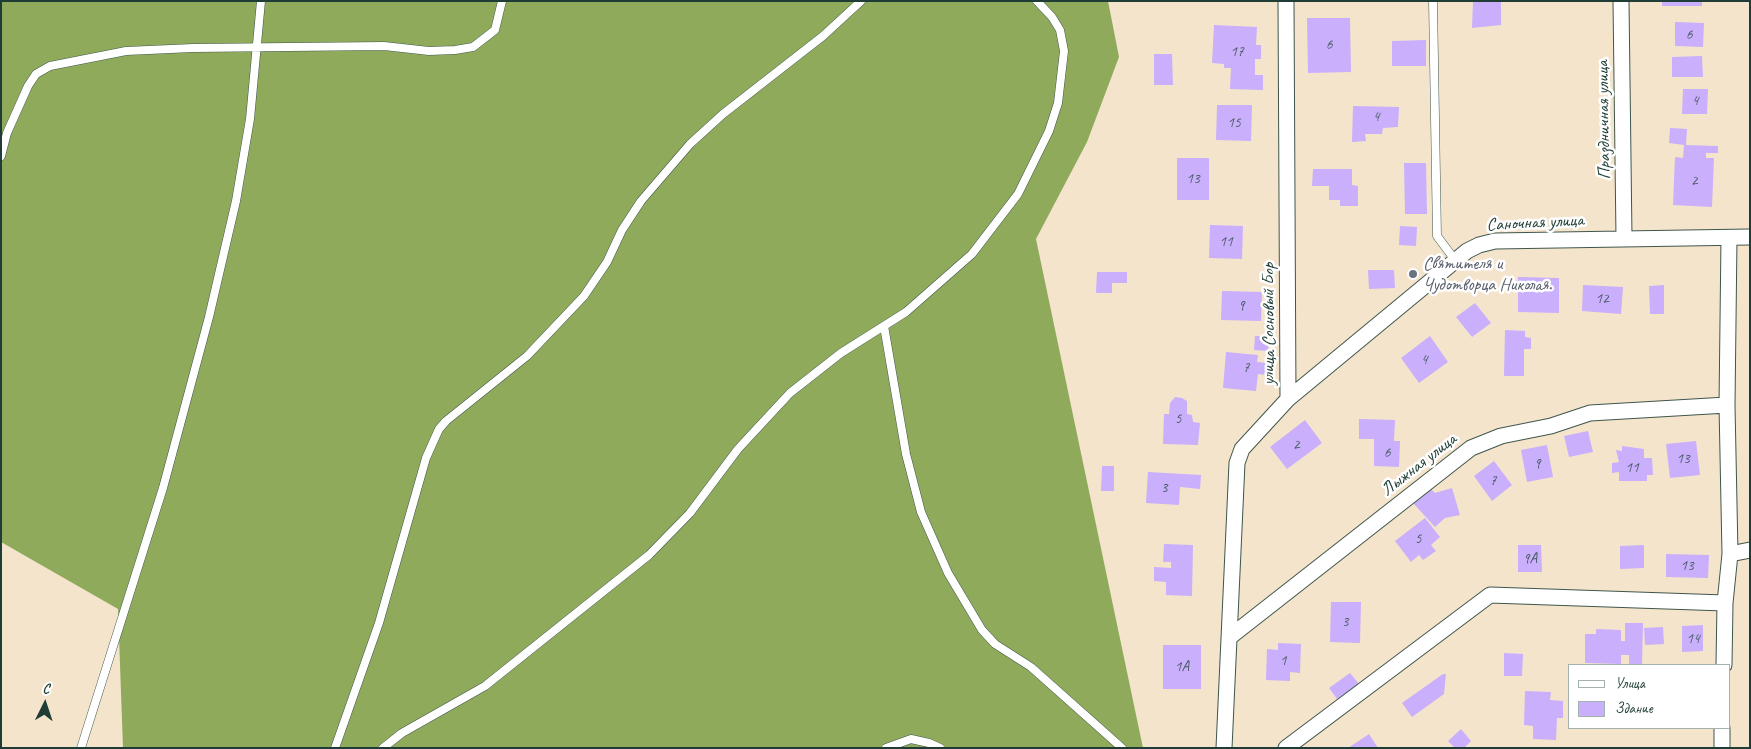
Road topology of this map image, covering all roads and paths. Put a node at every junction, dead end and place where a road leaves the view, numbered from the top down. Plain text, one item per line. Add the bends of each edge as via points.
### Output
1 (261, 1) edge
2 (502, 1) edge
3 (861, 1) edge
4 (1037, 1) edge
5 (1286, 1) edge
6 (1434, 1) edge
7 (1621, 1) edge
8 (257, 47) junction
9 (1, 156) edge
10 (1750, 237) edge
11 (1624, 238) junction
12 (1729, 238) junction
13 (1455, 260) junction
14 (884, 326) junction
15 (1288, 399) junction
16 (1727, 405) junction
17 (1750, 550) edge
18 (1730, 554) junction
19 (1725, 603) junction
20 (1231, 636) junction
21 (1724, 664) edge
22 (1722, 729) edge
23 (81, 748) edge
24 (335, 748) edge
25 (383, 748) edge
26 (886, 748) edge
27 (940, 748) edge
28 (1122, 748) edge
29 (1224, 748) edge
30 (1286, 748) edge
31 (1722, 748) edge

1 - 8 lane
2 - 8 lane via 495,30 473,47 456,50 384,46
3 - 24 lane via 690,144 641,201 584,296 527,356 439,429 426,458 379,623
4 - 14 lane via 1060,30 1064,51 1058,102 1037,158 1018,194 972,254 906,312
5 - 15 street, улица Сосновый Бор
6 - 13 lane via 1437,236
7 - 11 street, Праздничная улица
8 - 9 lane via 126,51 50,66 36,74 28,86 7,133
8 - 23 lane via 250,119 239,182 209,317 163,488
10 - 12 street, Саночная улица
11 - 12 street, Саночная улица
11 - 13 street, Саночная улица via 1494,241 1467,250
12 - 16 street
13 - 15 street, Саночная улица
14 - 25 lane via 841,353 790,392 738,449 690,513 649,555 485,686 402,733
14 - 28 lane via 906,454 921,512 948,573 982,630 995,644 1032,667
15 - 20 street, улица Сосновый Бор via 1242,449 1238,464
16 - 18 street
16 - 20 street, Лыжная улица via 1590,413 1551,426 1501,436 1470,448
17 - 18 street
18 - 19 street
19 - 21 street
19 - 30 street via 1490,596
20 - 29 street, улица Сосновый Бор
22 - 31 street
26 - 27 lane via 911,739

